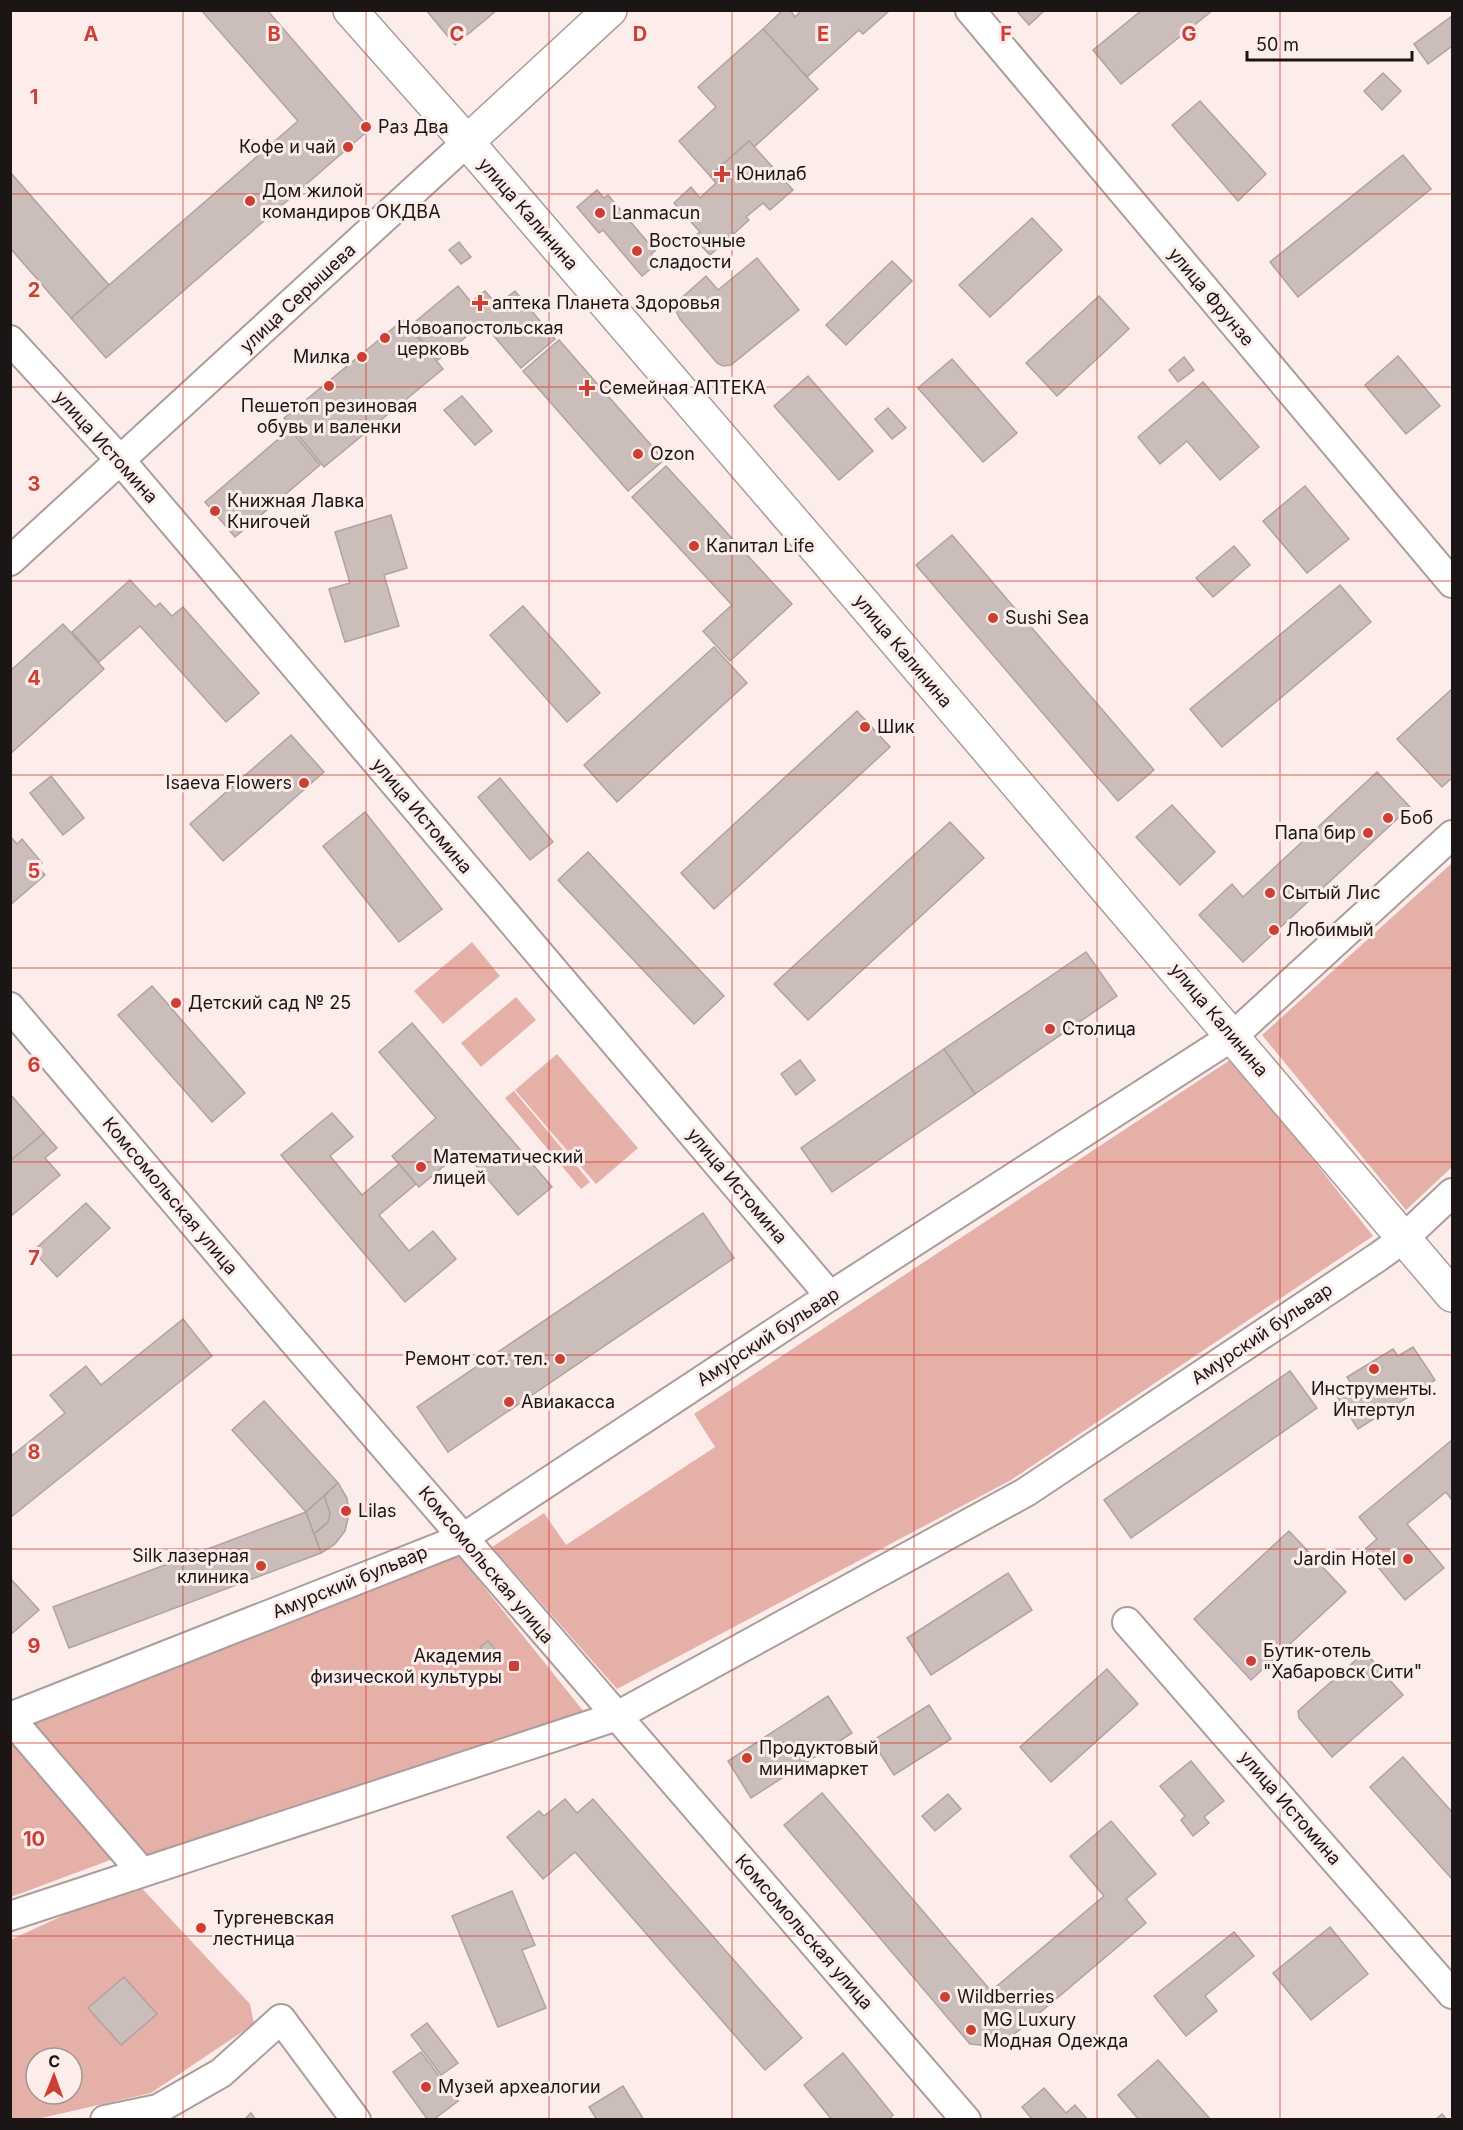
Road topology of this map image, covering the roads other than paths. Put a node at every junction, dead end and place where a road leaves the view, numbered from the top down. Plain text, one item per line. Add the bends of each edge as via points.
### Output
1 (350, 10) edge
2 (610, 10) edge
3 (970, 10) edge
4 (467, 142) junction
5 (10, 340) edge
6 (121, 461) junction
7 (10, 561) edge
8 (1452, 583) edge
9 (1452, 835) edge
10 (10, 1006) edge
11 (1233, 1036) junction
12 (1452, 1193) edge
13 (1403, 1239) junction
14 (1452, 1295) edge
15 (830, 1296) junction
16 (463, 1538) junction
17 (1127, 1622) dead end
18 (617, 1716) junction
19 (10, 1718) edge
20 (141, 1871) junction
21 (10, 1916) edge
22 (1452, 1994) edge
23 (105, 2120) edge
24 (356, 2120) edge
25 (966, 2120) edge

1 - 4 main road, улица Калинина
2 - 4 main road, улица Серышева
3 - 8 street, улица Фрунзе
4 - 6 street, улица Серышева
4 - 11 main road, улица Калинина
5 - 6 street, улица Истомина
6 - 7 street, улица Серышева
6 - 15 street, улица Истомина
9 - 11 street, Амурский бульвар
10 - 16 street, Комсомольская улица
11 - 13 main road, улица Калинина
11 - 15 street, Амурский бульвар
12 - 13 street, Амурский бульвар
13 - 14 main road, улица Калинина
13 - 18 street, Амурский бульвар via 1026,1492
15 - 16 street, Амурский бульвар
16 - 18 street, Комсомольская улица
16 - 19 street, Амурский бульвар
17 - 22 street, улица Истомина
18 - 20 street, Амурский бульвар
18 - 25 street, Комсомольская улица
19 - 20 street
20 - 21 street, Амурский бульвар
23 - 24 street via 158,2109 222,2073 281,2019

